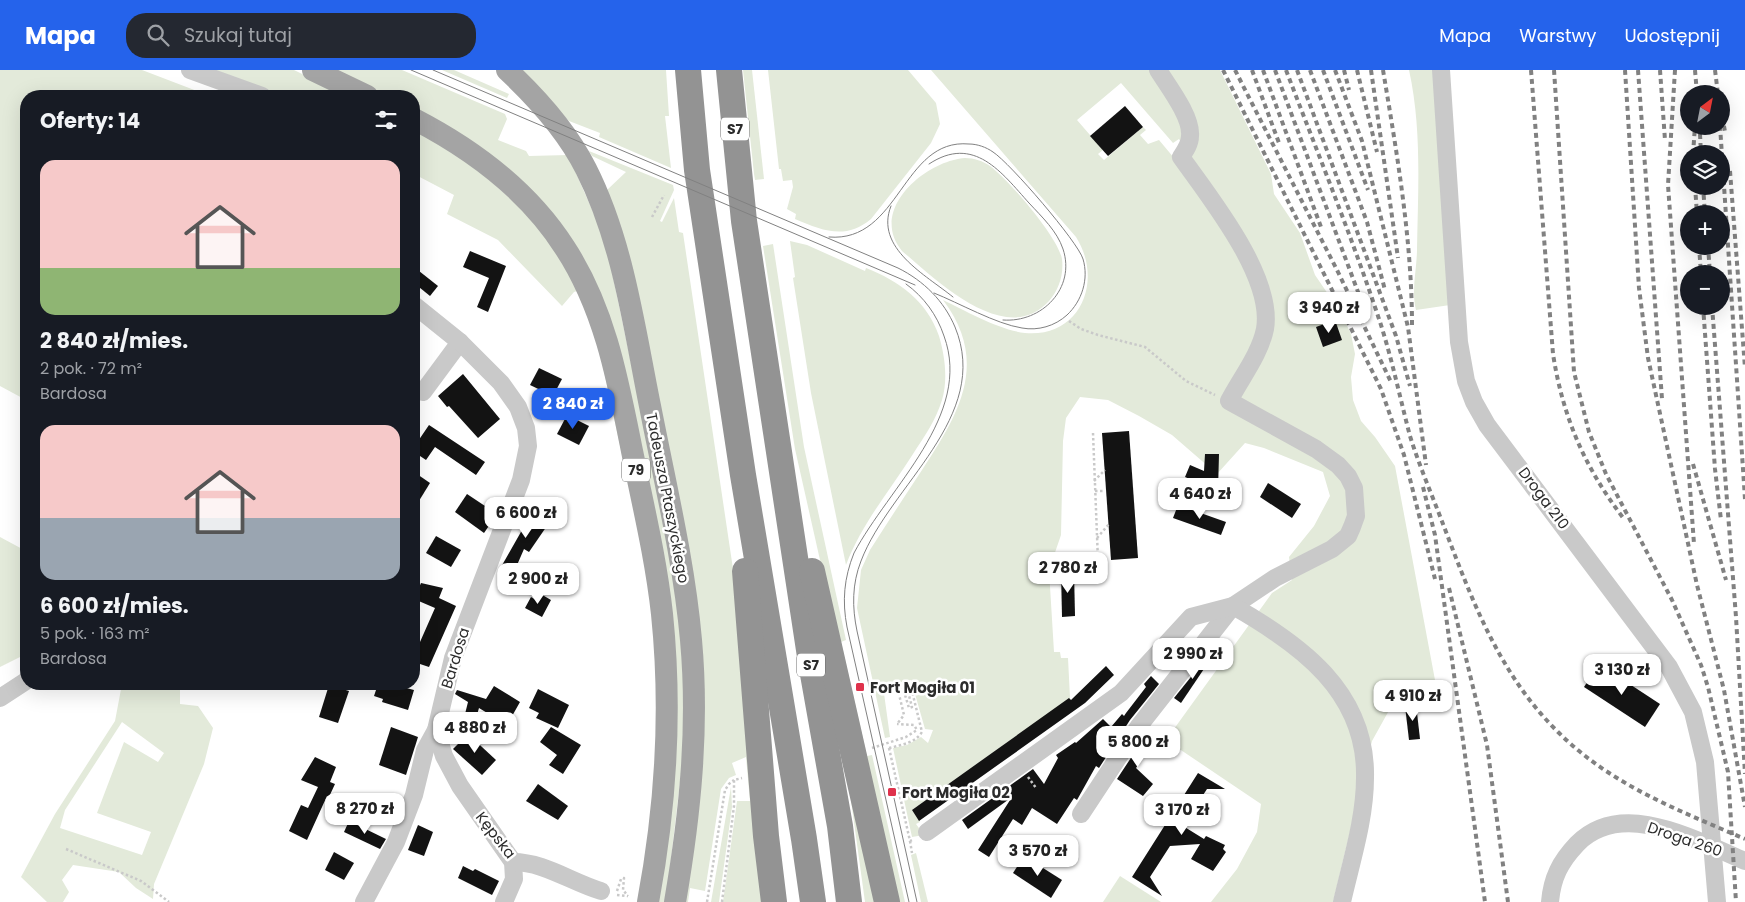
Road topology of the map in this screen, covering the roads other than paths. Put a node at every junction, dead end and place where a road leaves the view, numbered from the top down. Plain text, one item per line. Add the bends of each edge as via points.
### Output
1 (190, 70) edge
2 (313, 70) edge
3 (507, 70) edge
4 (688, 70) edge
5 (729, 70) edge
6 (1158, 70) edge
7 (1441, 70) edge
8 (245, 90) edge
9 (355, 90) edge
10 (420, 123) edge
11 (420, 309) edge
12 (460, 342) junction
13 (423, 392) dead end
14 (775, 428) junction
15 (743, 476) junction
16 (1233, 606) junction
17 (20, 685) edge
18 (0, 698) edge
19 (436, 730) junction
20 (1081, 814) dead end
21 (917, 838) road end
22 (1745, 861) edge
23 (513, 862) junction
24 (601, 891) dead end
25 (364, 902) edge
26 (504, 902) edge
27 (648, 902) edge
28 (675, 902) edge
29 (774, 902) edge
30 (813, 902) edge
31 (849, 902) edge
32 (888, 902) edge
33 (1342, 902) edge
34 (1550, 902) edge
35 (1717, 902) edge

1 - 8 street
2 - 9 main road
3 - 28 main road, Tadeusza Ptaszyckiego / 79 via 539,102 577,153 602,206 620,264 678,545 694,684 693,765
4 - 15 highway, S7 via 697,170
5 - 14 highway, S7 via 744,221
6 - 16 street via 1181,107 1191,135 1181,157 1224,218 1254,270 1265,306 1261,341 1229,401 1316,449 1338,465 1348,476 1357,502 1352,527 1340,543 1275,578
7 - 35 street, Droga 210 via 1457,319 1466,381 1487,425 1655,646 1688,699 1702,740
10 - 27 main road, Tadeusza Ptaszyckiego / 79 via 484,162 539,212 566,248 582,277 605,334 652,546 665,649 666,769
11 - 12 street, Bardosa
12 - 13 street
12 - 19 street, Bardosa via 514,401 526,428 528,446 521,480 453,658
14 - 31 highway, S7 via 840,826
14 - 32 highway via 829,640
15 - 29 highway via 745,595
15 - 30 highway, S7
16 - 20 street via 1139,726
16 - 21 street via 1192,618 1121,693
16 - 33 street via 1284,638 1318,666 1337,686 1358,727 1366,776
17 - 18 street
19 - 23 street, Kępska via 444,756 460,786
19 - 25 street, Bardosa via 425,750 414,795 396,842
22 - 34 street, Droga 260 via 1648,824 1618,822 1587,834 1564,858 1552,882
23 - 24 street, Kępska via 536,864
23 - 26 street via 514,880

